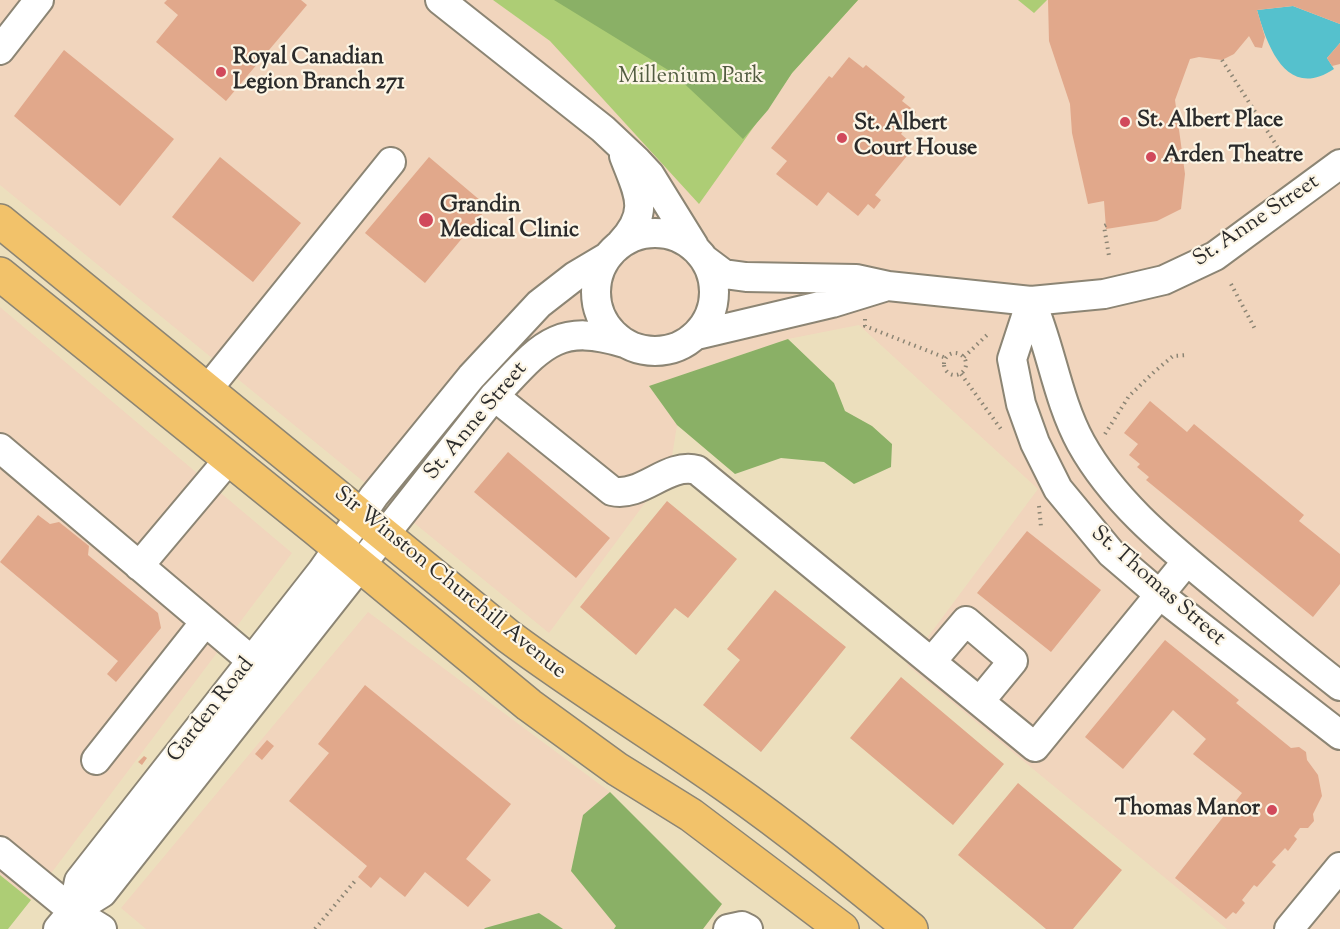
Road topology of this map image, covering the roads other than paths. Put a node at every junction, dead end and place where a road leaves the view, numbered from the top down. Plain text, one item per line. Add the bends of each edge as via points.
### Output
1 (39, 0) edge
2 (440, 0) edge
3 (0, 50) edge
4 (621, 146) junction
5 (392, 162) dead end
6 (1340, 164) edge
7 (0, 221) edge
8 (614, 250) junction
9 (699, 253) junction
10 (0, 274) edge
11 (888, 286) junction
12 (1031, 301) junction
13 (697, 335) junction
14 (624, 343) junction
15 (207, 390) junction
16 (494, 396) junction
17 (0, 448) edge
18 (229, 459) junction
19 (372, 524) junction
20 (349, 557) junction
21 (1186, 561) junction
22 (139, 566) junction
23 (1160, 595) junction
24 (205, 622) junction
25 (252, 661) junction
26 (932, 661) junction
27 (1340, 686) edge
28 (980, 701) junction
29 (1340, 735) edge
30 (96, 760) dead end
31 (0, 851) edge
32 (1340, 867) edge
33 (65, 920) edge
34 (1290, 928) edge
35 (102, 929) edge
36 (728, 929) edge
37 (748, 929) edge
38 (842, 929) edge
39 (912, 929) edge

1 - 3 street
2 - 4 street
4 - 8 street via 640,206 639,219
4 - 9 street via 650,175
5 - 15 street
6 - 12 street, St. Anne Street via 1215,256 1164,280 1104,294
7 - 15 main road, Sir Winston Churchill Avenue
8 - 9 street via 640,234 658,232 676,236
8 - 14 street via 598,275 597,306 612,333
8 - 19 street, St. Anne Street via 539,304 471,377
9 - 11 street, St. Anne Street via 724,274 856,279
9 - 13 street via 714,281 715,298 709,318
10 - 18 main road, Sir Winston Churchill Avenue
11 - 12 street, St. Anne Street
11 - 13 street, St. Anne Street
12 - 21 street, St. Thomas Street via 1065,406 1081,442 1119,497
12 - 23 street, St. Thomas Street via 1012,359 1021,404 1035,443 1058,489 1086,526
13 - 14 street via 682,346 662,351 643,351
14 - 16 street, St. Anne Street via 592,334 570,335 530,358
15 - 19 main road, Sir Winston Churchill Avenue
16 - 19 street, St. Anne Street
16 - 26 street via 612,491 621,494 685,467 697,470
17 - 22 street
18 - 20 main road, Sir Winston Churchill Avenue
18 - 22 street
19 - 20 street, Garden Road
19 - 39 main road, Sir Winston Churchill Avenue via 557,673 726,785
20 - 25 street, Garden Road
20 - 33 street, Garden Road via 102,893
20 - 38 main road, Sir Winston Churchill Avenue via 529,705 617,769 691,815
21 - 23 street
21 - 27 street, St. Thomas Street
22 - 24 street
23 - 28 street via 1035,747
23 - 29 street, St. Thomas Street
24 - 25 street
24 - 30 street
25 - 33 street, Garden Road via 79,881
26 - 28 street
26 - 28 street via 966,621 1013,661
31 - 33 street
32 - 34 street
33 - 35 street
36 - 37 street

